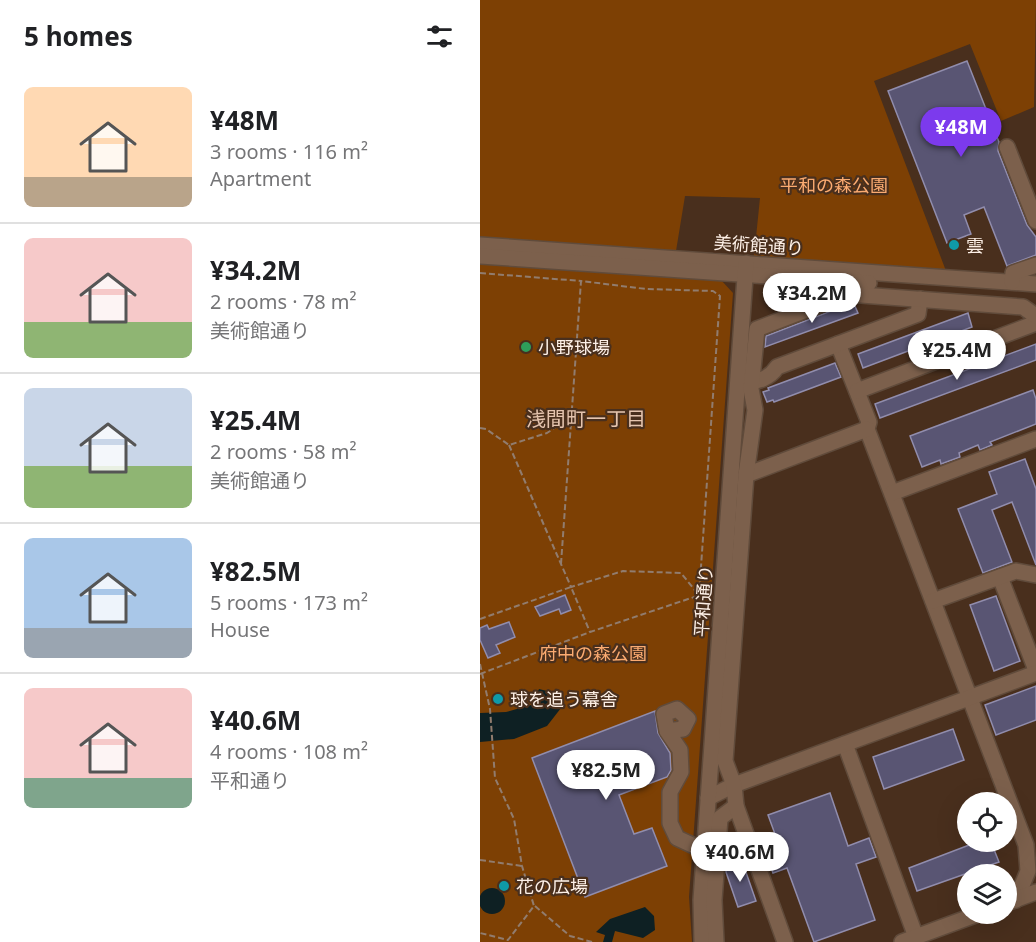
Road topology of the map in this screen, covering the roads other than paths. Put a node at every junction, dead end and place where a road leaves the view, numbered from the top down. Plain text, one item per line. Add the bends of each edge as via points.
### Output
1 (1007, 147) dead end
2 (1036, 220) edge
3 (480, 245) edge
4 (480, 256) edge
5 (1036, 265) edge
6 (745, 269) junction
7 (819, 279) junction
8 (887, 279) junction
9 (1012, 282) junction
10 (1036, 284) edge
11 (929, 291) junction
12 (1036, 294) edge
13 (824, 303) junction
14 (1036, 316) edge
15 (1036, 323) edge
16 (838, 344) junction
17 (745, 382) junction
18 (857, 391) junction
19 (867, 429) junction
20 (1035, 444) edge
21 (746, 476) junction
22 (892, 492) junction
23 (1036, 575) edge
24 (1000, 577) junction
25 (933, 601) junction
26 (1036, 671) edge
27 (970, 697) junction
28 (668, 731) dead end
29 (845, 744) junction
30 (734, 785) junction
31 (708, 798) junction
32 (736, 806) junction
33 (1031, 850) edge
34 (705, 851) junction
35 (1017, 890) edge
36 (1036, 892) edge
37 (1017, 899) edge
38 (957, 922) edge
39 (909, 939) edge
40 (702, 942) edge
41 (716, 942) edge
42 (786, 942) edge

1 - 2 street
3 - 6 street, 美術館通り
4 - 6 street, 美術館通り
5 - 9 street via 1013,273
6 - 7 street, 美術館通り
6 - 8 street, 美術館通り
6 - 17 street, 平和通り
7 - 8 street, 美術館通り
7 - 13 street
8 - 11 street, 美術館通り
9 - 10 street, 美術館通り
9 - 11 street, 美術館通り
11 - 12 street, 美術館通り
11 - 13 street via 848,294
11 - 14 street via 1023,307
11 - 16 street via 918,314
13 - 17 street via 757,328
15 - 18 street
16 - 17 street via 777,367 771,375
16 - 18 street
17 - 21 street via 755,410
17 - 31 street, 平和通り via 723,588
18 - 19 street via 869,422
19 - 21 street
19 - 22 street
20 - 22 street
21 - 30 street via 725,761
22 - 25 street
23 - 24 street via 1016,571
24 - 25 street
24 - 26 street
25 - 27 street
26 - 27 street
27 - 29 street
27 - 33 street
28 - 34 street via 680,750 681,772 670,792 670,823 677,838
29 - 30 street
29 - 39 street
30 - 31 street
30 - 32 street
31 - 34 street, 平和通り
32 - 41 street via 720,818 714,900
32 - 42 street
33 - 35 street via 1028,871
34 - 40 street, 平和通り
36 - 37 street
38 - 39 street

